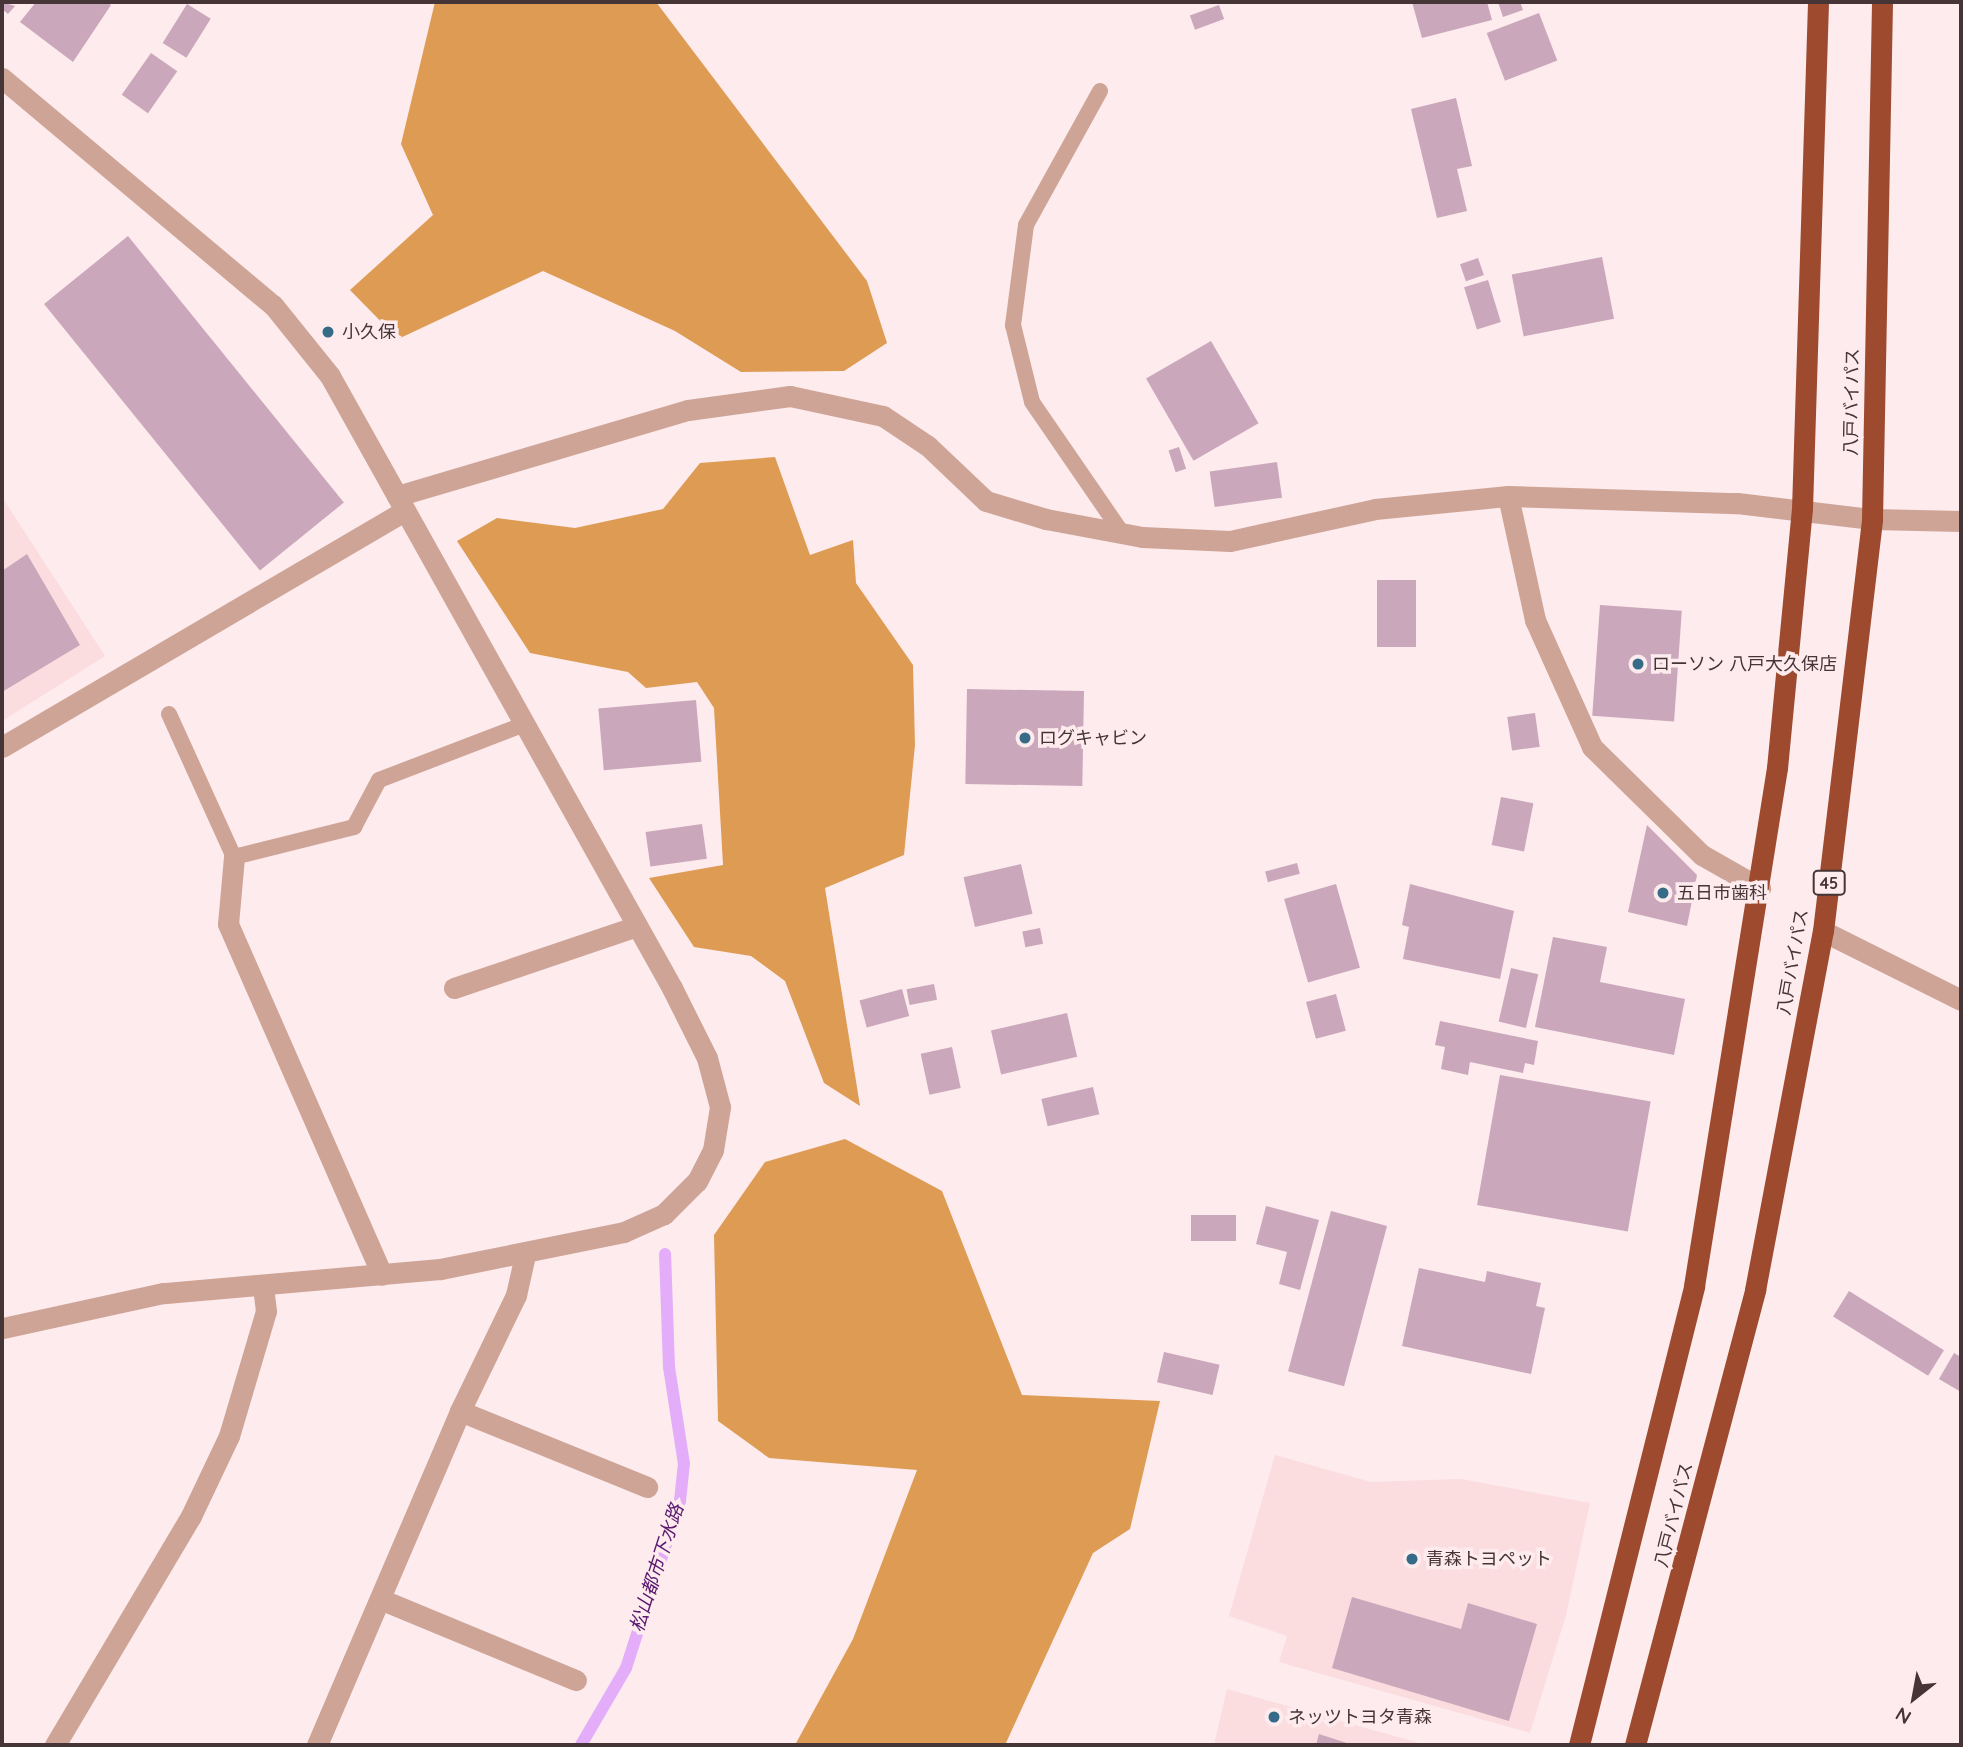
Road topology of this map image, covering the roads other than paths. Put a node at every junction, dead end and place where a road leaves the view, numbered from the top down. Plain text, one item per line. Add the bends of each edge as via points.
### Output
1 (1818, 2) edge
2 (1882, 2) edge
3 (2, 78) edge
4 (1100, 91) dead end
5 (1508, 496) junction
6 (401, 504) junction
7 (1802, 509) junction
8 (1872, 519) junction
9 (1961, 521) edge
10 (1122, 533) junction
11 (169, 714) dead end
12 (525, 724) junction
13 (2, 747) edge
14 (234, 857) junction
15 (1760, 888) junction
16 (637, 926) junction
17 (1823, 930) junction
18 (454, 988) dead end
19 (1961, 1000) edge
20 (526, 1255) junction
21 (382, 1275) junction
22 (263, 1285) junction
23 (2, 1328) edge
24 (460, 1411) junction
25 (647, 1487) dead end
26 (380, 1599) junction
27 (576, 1680) dead end
28 (55, 1745) edge
29 (317, 1745) edge
30 (1579, 1745) edge
31 (1635, 1745) edge

1 - 7 highway, 八戸バイパス
2 - 8 highway, 八戸バイパス / 45
3 - 6 street via 273,305 330,376
4 - 10 lane via 1026,225 1013,325 1032,402
5 - 7 street
5 - 10 street via 1375,509 1230,541
5 - 15 street via 1535,620 1592,747 1702,855
6 - 10 street via 688,410 790,396 883,416 928,446 986,500
6 - 12 street
6 - 13 street
7 - 8 street
7 - 15 highway, 八戸バイパス
8 - 9 street
8 - 17 highway, 八戸バイパス / 45
11 - 14 lane
12 - 14 lane via 379,780 354,827
12 - 16 street
14 - 21 street via 228,925
15 - 30 highway, 八戸バイパス via 1694,1286
16 - 18 street
16 - 20 street via 707,1058 720,1107 713,1150 697,1181 664,1214 624,1232
17 - 19 street
17 - 31 highway, 八戸バイパス / 45 via 1755,1290
20 - 21 street
20 - 24 street via 516,1295
21 - 22 street
22 - 23 street via 163,1293
22 - 28 street via 266,1311 229,1436 191,1516
24 - 25 street
24 - 26 street
26 - 27 street
26 - 29 street

